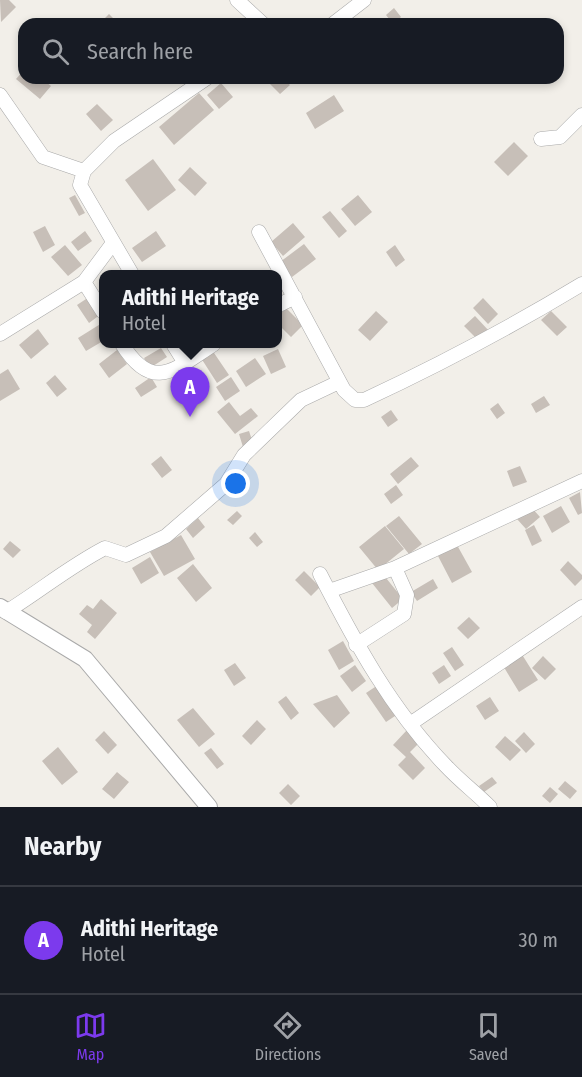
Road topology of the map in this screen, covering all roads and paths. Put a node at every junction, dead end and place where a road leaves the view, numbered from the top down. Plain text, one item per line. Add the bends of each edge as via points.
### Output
1 (237, 0) edge
2 (364, 0) edge
3 (256, 18) edge
4 (341, 18) edge
5 (198, 84) edge
6 (0, 95) edge
7 (582, 115) edge
8 (541, 139) dead end
9 (84, 171) junction
10 (259, 232) dead end
11 (113, 243) junction
12 (130, 270) edge
13 (280, 270) edge
14 (282, 274) edge
15 (84, 282) junction
16 (582, 284) edge
17 (295, 297) junction
18 (282, 304) edge
19 (99, 306) edge
20 (0, 334) edge
21 (125, 348) edge
22 (176, 348) edge
23 (208, 348) edge
24 (185, 363) junction
25 (339, 381) junction
26 (582, 481) edge
27 (395, 568) junction
28 (320, 574) dead end
29 (329, 591) junction
30 (582, 607) edge
31 (3, 610) edge
32 (356, 645) junction
33 (410, 724) junction
34 (209, 807) edge
35 (490, 807) edge

1 - 3 street
2 - 4 street
5 - 9 street via 114,141
6 - 9 street via 43,157
7 - 8 street via 560,136
9 - 11 street via 80,185
10 - 13 street
11 - 12 street
11 - 15 street
14 - 17 street
15 - 19 street
15 - 20 street
16 - 25 street via 510,327 364,400 355,400
17 - 18 street
17 - 25 street
21 - 24 street via 145,372 159,373
22 - 24 street
23 - 24 street
25 - 31 street via 301,400 244,455 226,484 166,536 126,555 105,548
26 - 27 street
27 - 29 street
27 - 32 street via 407,595 404,614
28 - 29 street
29 - 32 street
30 - 33 street
31 - 34 street via 85,659
32 - 33 street
33 - 35 street via 446,766

